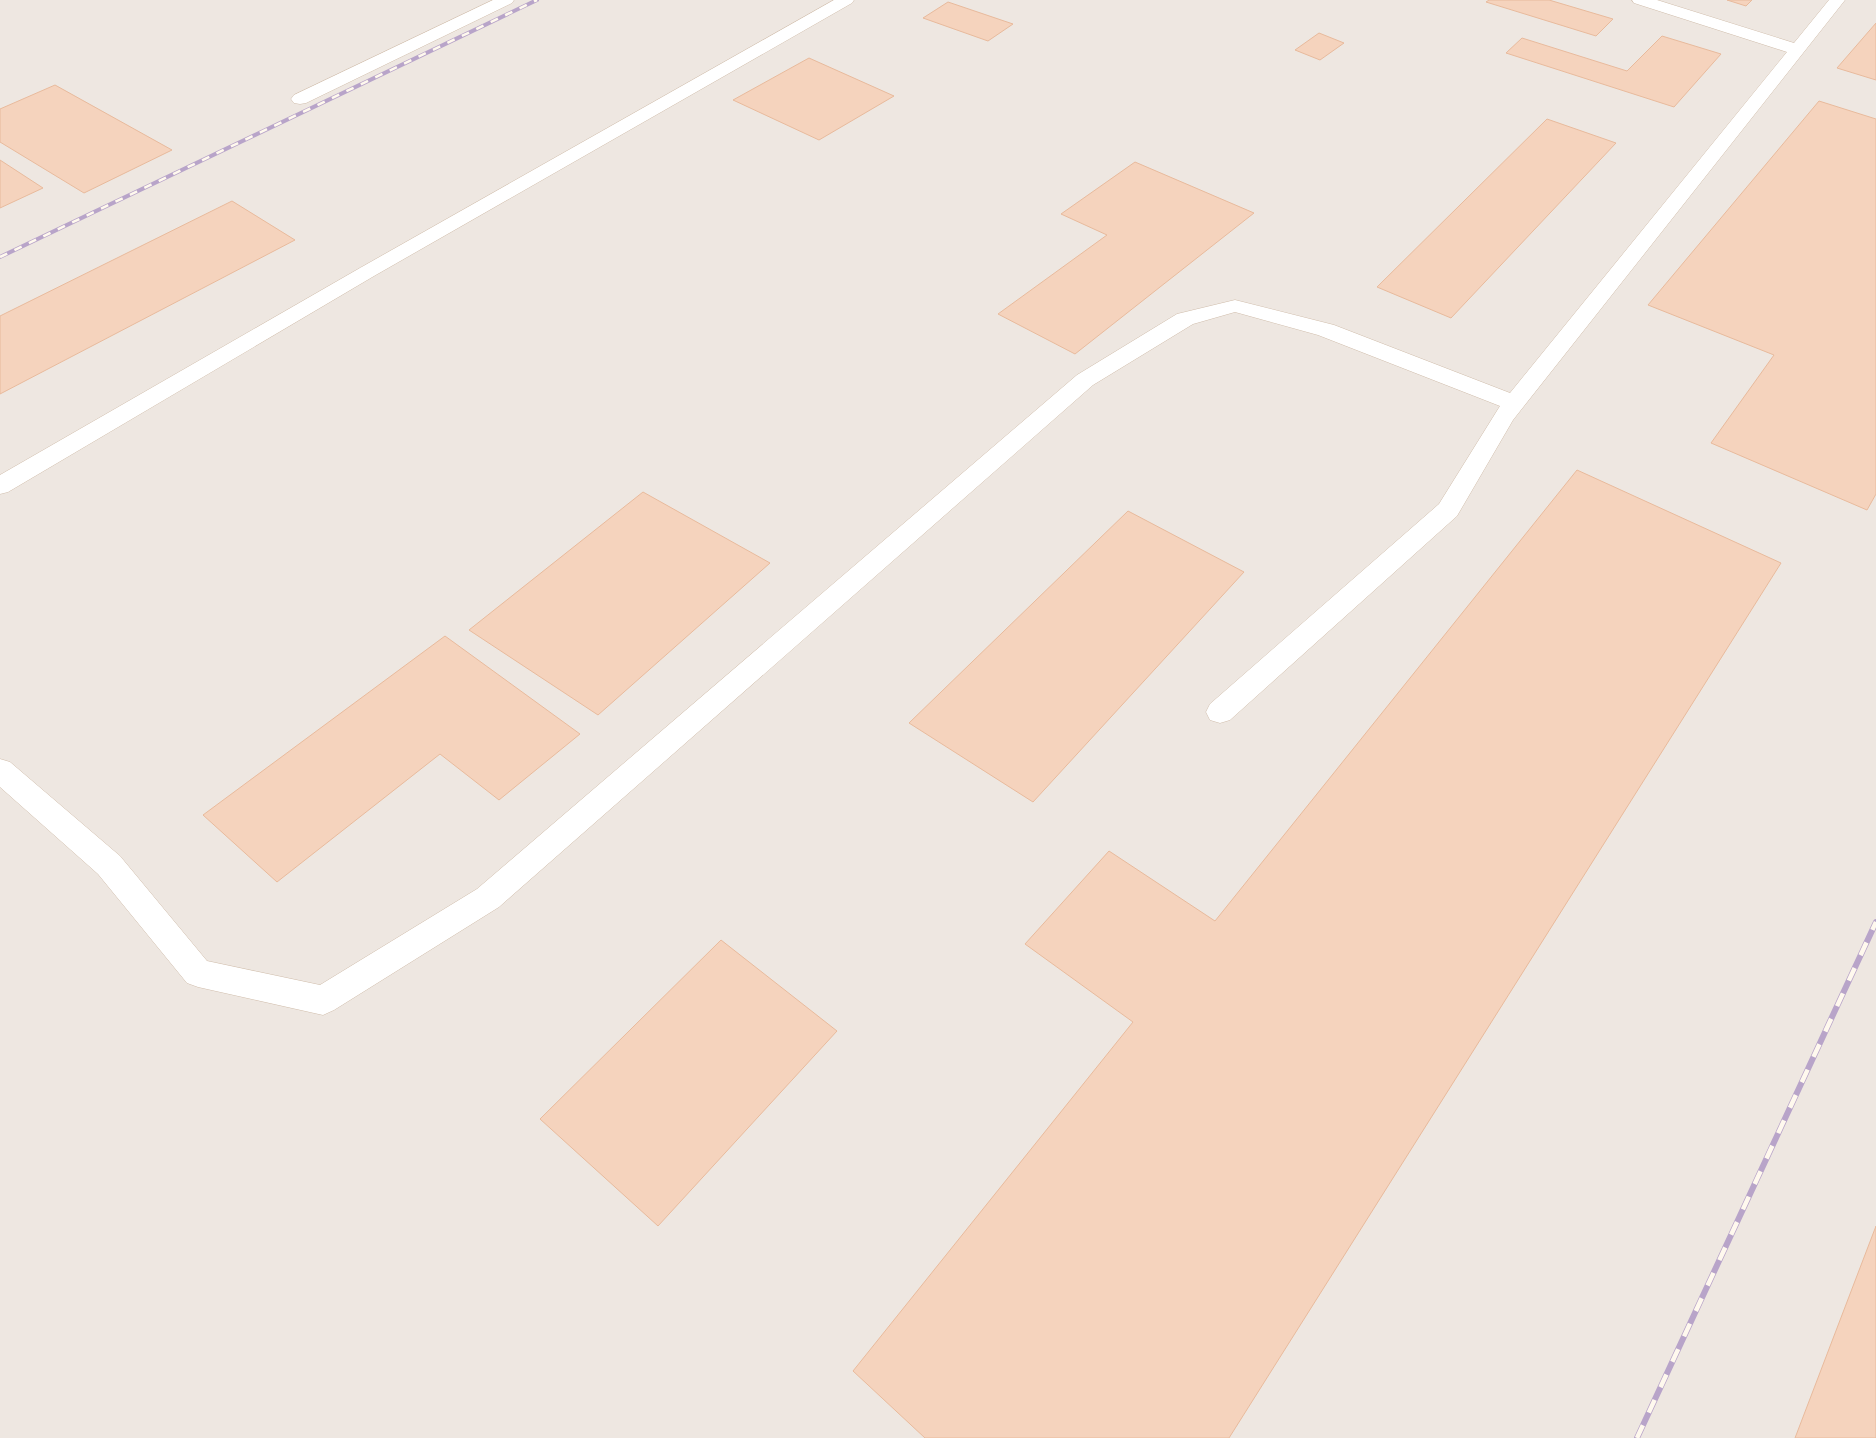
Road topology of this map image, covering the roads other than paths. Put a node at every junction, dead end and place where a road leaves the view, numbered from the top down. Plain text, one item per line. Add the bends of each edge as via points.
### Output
1 (506, 0) edge
2 (846, 0) edge
3 (1640, 0) edge
4 (1837, 0) edge
5 (1798, 50) junction
6 (300, 99) dead end
7 (1514, 404) junction
8 (0, 486) edge
9 (1220, 712) dead end
10 (0, 770) edge

1 - 6 lane
2 - 8 lane via 358,277
3 - 5 lane
4 - 5 lane
5 - 7 lane
7 - 9 lane via 1448,510
7 - 10 lane via 1326,330 1235,306 1185,319 1086,380 488,898 323,1000 198,973 109,865

